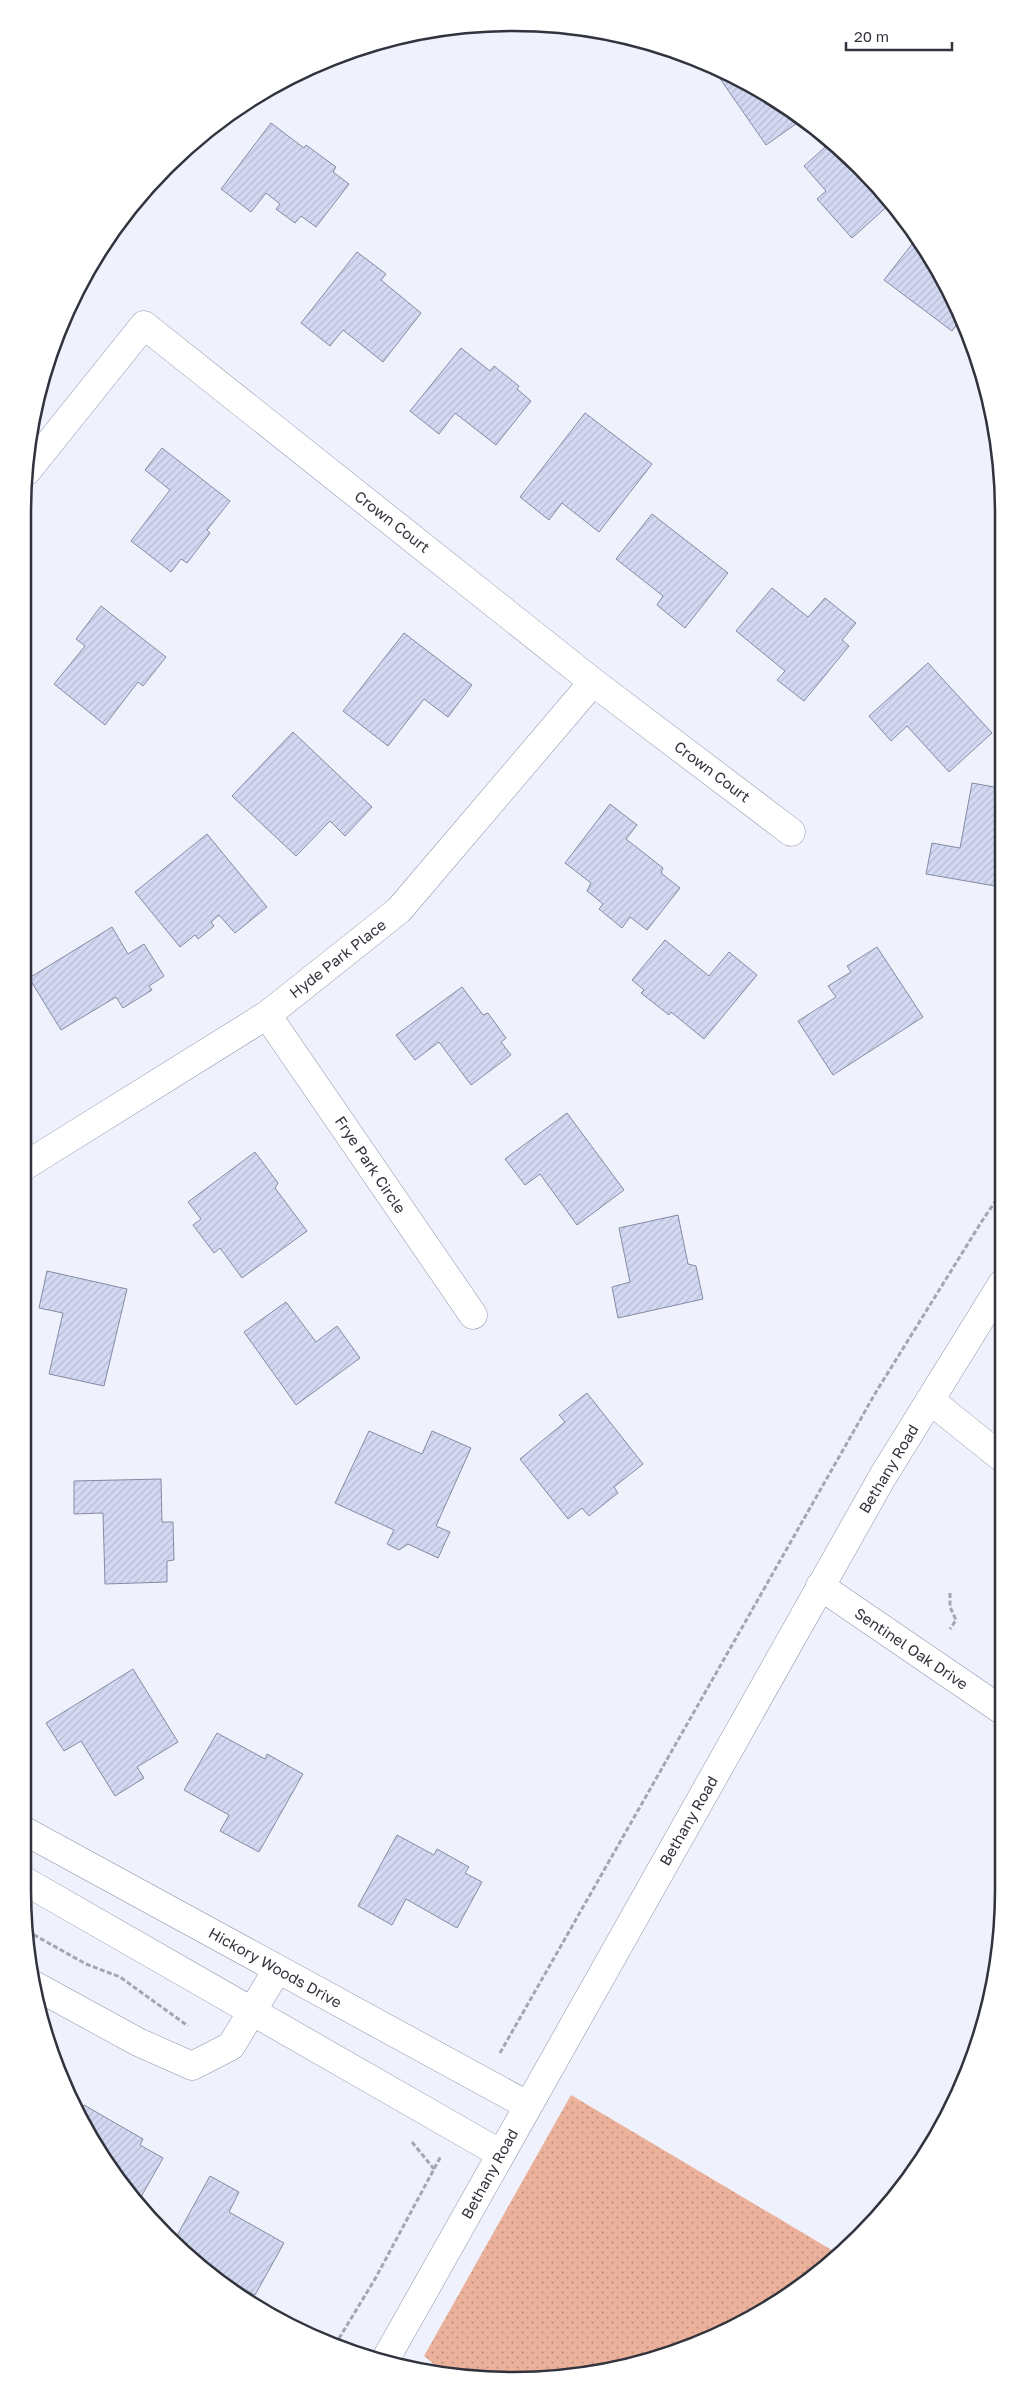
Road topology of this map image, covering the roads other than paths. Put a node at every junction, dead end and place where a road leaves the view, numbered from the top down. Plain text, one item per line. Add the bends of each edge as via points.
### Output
1 (34, 463) edge
2 (593, 682) junction
3 (791, 832) dead end
4 (267, 1015) junction
5 (31, 1161) edge
6 (995, 1295) edge
7 (473, 1315) dead end
8 (930, 1400) junction
9 (995, 1452) edge
10 (820, 1586) junction
11 (995, 1706) edge
12 (31, 1835) edge
13 (31, 1885) edge
14 (277, 1970) junction
15 (42, 1990) edge
16 (252, 2010) junction
17 (528, 2105) junction
18 (501, 2154) junction
19 (388, 2355) edge

1 - 2 street, Crown Court via 144,325
2 - 3 street, Crown Court
2 - 4 street, Hyde Park Place via 399,910
4 - 5 street, Hyde Park Place
4 - 7 street, Frye Park Circle
6 - 8 street, Bethany Road
8 - 9 street
8 - 10 street, Bethany Road
10 - 11 street, Sentinel Oak Drive
10 - 17 street, Bethany Road
12 - 14 street, Hickory Woods Drive
13 - 16 street
14 - 16 street
14 - 17 street, Hickory Woods Drive
15 - 16 street via 138,2042 192,2066 231,2046
16 - 18 street
17 - 18 street, Bethany Road
18 - 19 street, Bethany Road

